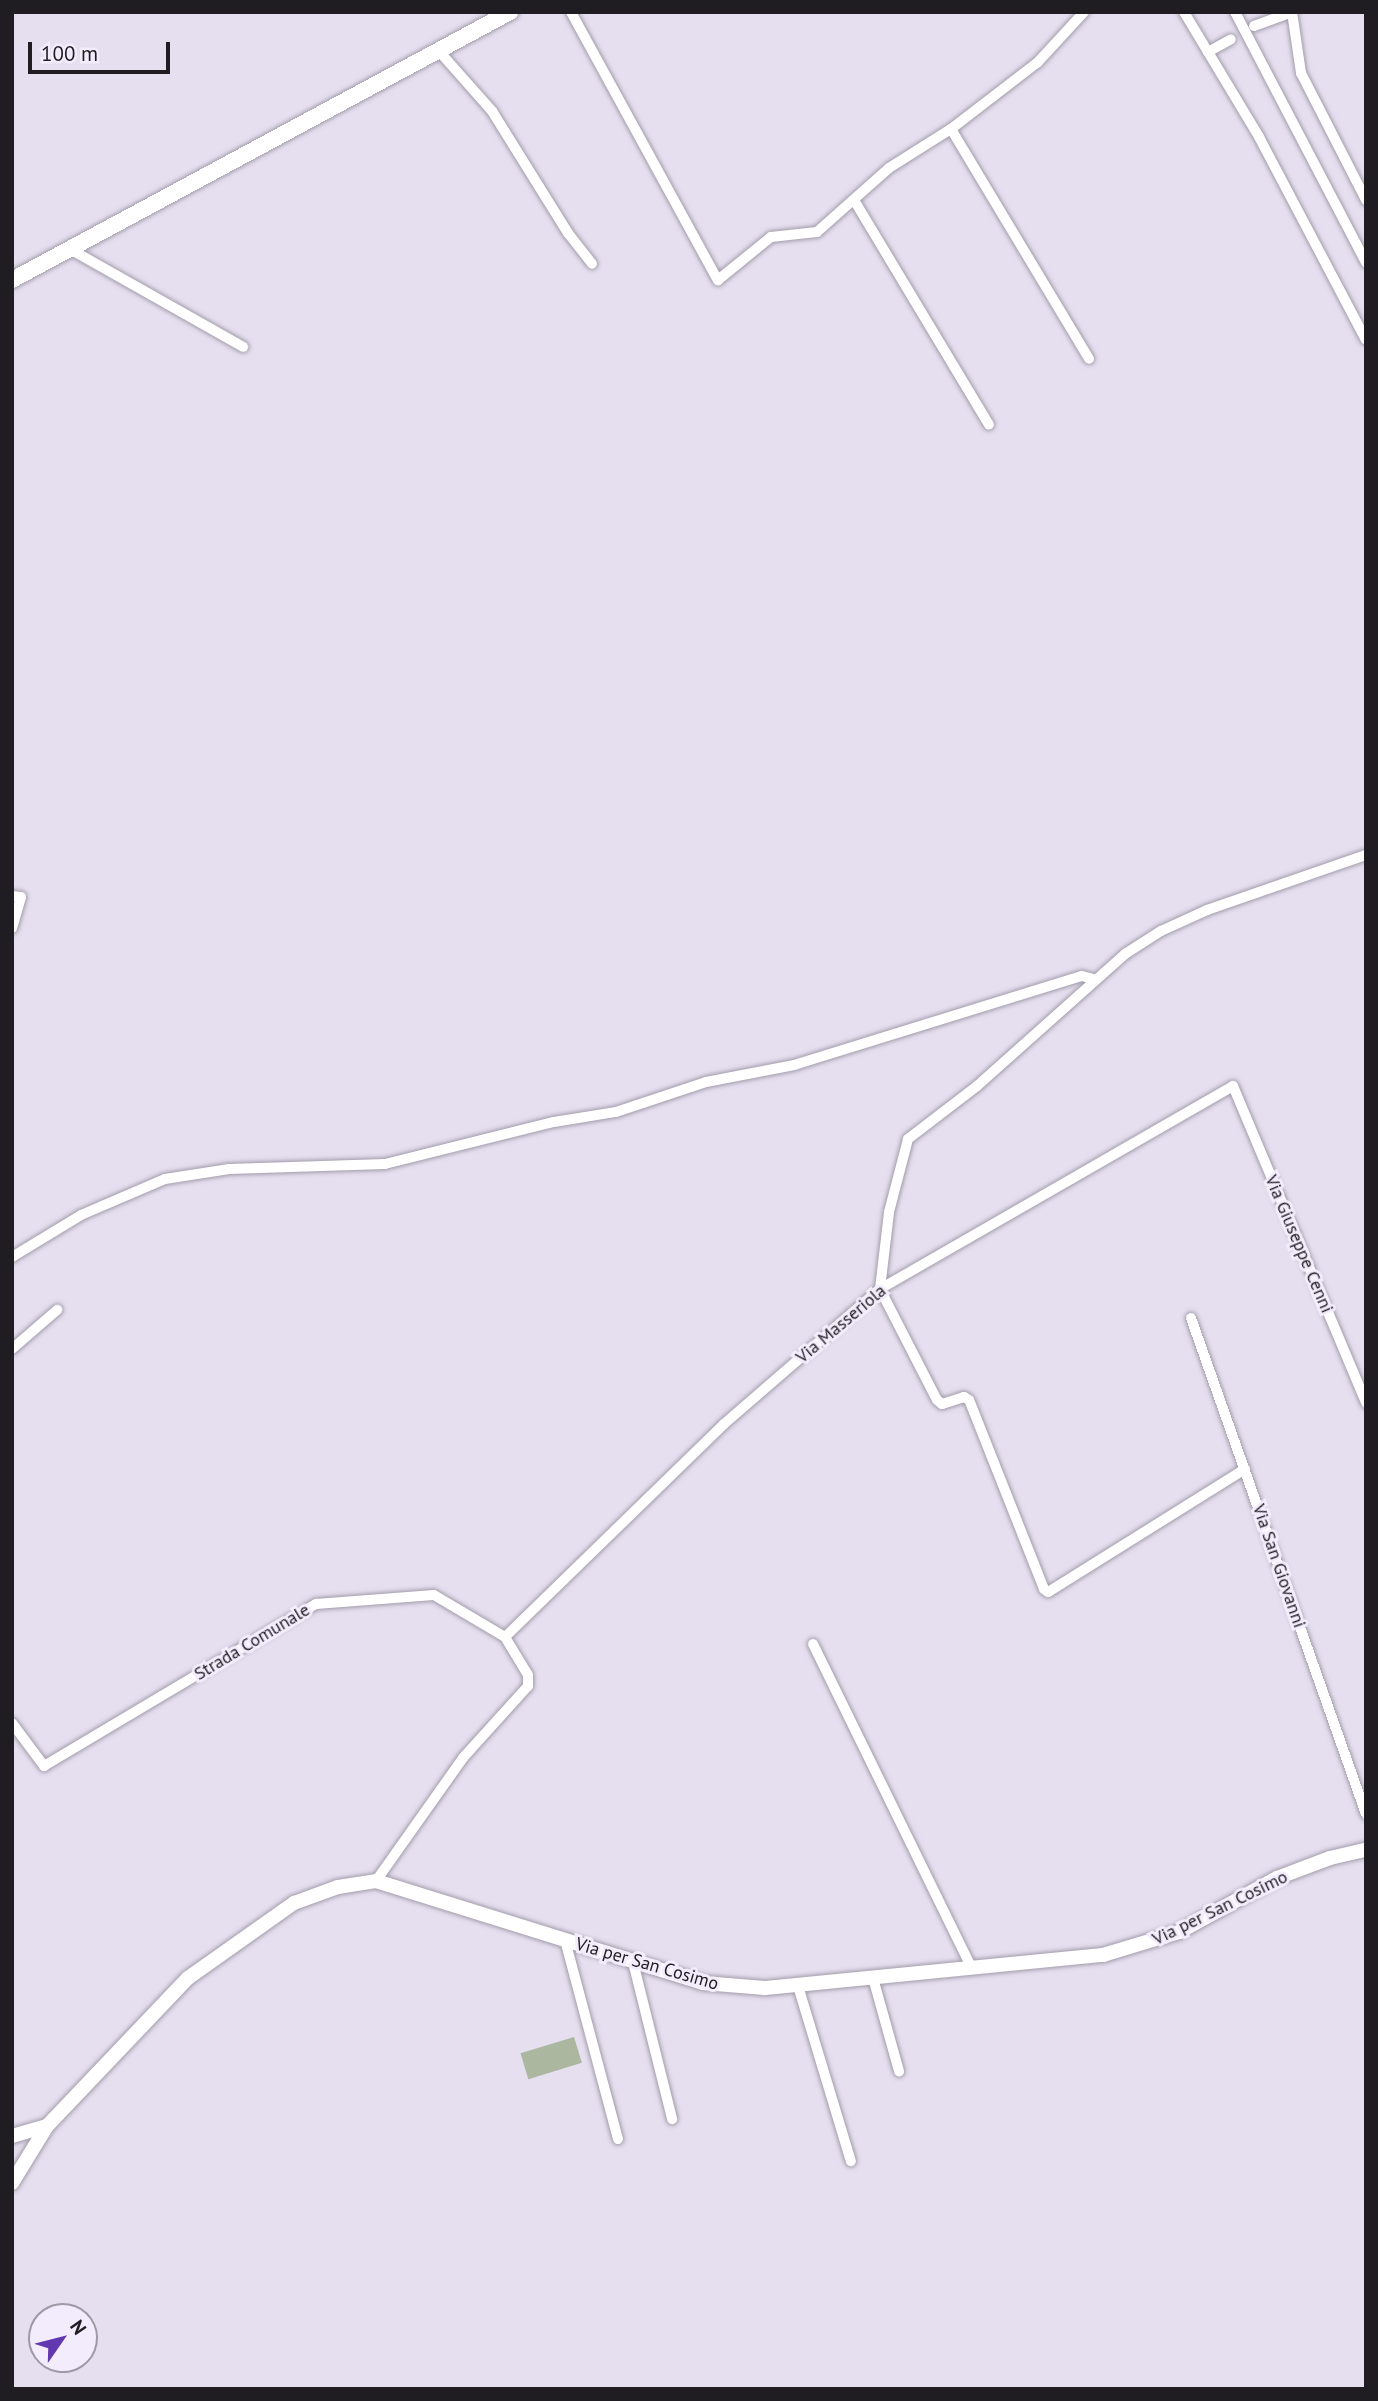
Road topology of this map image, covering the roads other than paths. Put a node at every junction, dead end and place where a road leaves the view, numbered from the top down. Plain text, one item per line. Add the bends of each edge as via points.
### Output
1 (510, 12) edge
2 (570, 12) edge
3 (1084, 12) edge
4 (1184, 12) edge
5 (1235, 12) edge
6 (1292, 12) edge
7 (1254, 26) dead end
8 (1231, 39) dead end
9 (438, 50) junction
10 (1208, 52) junction
11 (951, 129) junction
12 (853, 200) junction
13 (1366, 200) edge
14 (70, 249) junction
15 (1366, 263) edge
16 (592, 264) dead end
17 (12, 280) edge
18 (1366, 340) edge
19 (243, 347) dead end
20 (1089, 359) dead end
21 (989, 425) dead end
22 (1366, 855) edge
23 (17, 897) edge
24 (12, 928) edge
25 (1093, 979) junction
26 (1233, 1086) joint
27 (12, 1257) edge
28 (880, 1289) junction
29 (57, 1310) dead end
30 (1191, 1318) dead end
31 (12, 1349) edge
32 (1365, 1397) edge
33 (1245, 1469) junction
34 (505, 1637) junction
35 (813, 1643) dead end
36 (14, 1729) edge
37 (1366, 1814) edge
38 (1366, 1850) edge
39 (376, 1881) junction
40 (565, 1941) junction
41 (633, 1962) junction
42 (972, 1969) junction
43 (873, 1978) junction
44 (798, 1986) junction
45 (899, 2071) dead end
46 (673, 2119) dead end
47 (47, 2126) junction
48 (12, 2136) edge
49 (618, 2139) dead end
50 (851, 2161) dead end
51 (12, 2183) edge

1 - 9 main road
2 - 12 street via 718,281 771,237 817,232
3 - 11 street via 1038,62
4 - 10 street
5 - 15 street
6 - 7 street
6 - 13 street via 1301,74
8 - 10 street
9 - 14 main road
9 - 16 street via 492,111
10 - 18 street via 1259,137
11 - 12 street via 890,168
11 - 20 street
12 - 21 street
14 - 17 main road
14 - 19 street
22 - 25 street via 1171,926
23 - 24 street
25 - 27 street via 1082,976 794,1065 705,1082 616,1112 554,1122 385,1164 229,1169 165,1179 81,1215
25 - 28 street via 977,1086 908,1139 889,1212
26 - 28 street, Via Masseriola
26 - 32 street, Via Giuseppe Cenni
28 - 33 street via 937,1400 942,1404 964,1397 970,1400 1048,1592
28 - 34 street, Via Masseriola via 724,1424
29 - 31 street
30 - 33 street, Via San Giovanni
33 - 37 street, Via San Giovanni
34 - 36 street, Strada Comunale via 429,1594 316,1604 44,1766
34 - 39 street, Strada Comunale via 528,1675 528,1686 463,1758
35 - 42 street
38 - 42 street, Via per San Cosimo via 1277,1878 1179,1933 1141,1947 1077,1959
39 - 40 street, Via per San Cosimo
39 - 47 street, Via per San Cosimo via 338,1887 294,1903 188,1978
40 - 41 street, Via per San Cosimo
40 - 49 street
41 - 44 street, Via per San Cosimo via 721,1986
41 - 46 street
42 - 43 street, Via per San Cosimo
43 - 44 street, Via per San Cosimo
43 - 45 street
44 - 50 street
47 - 48 street
47 - 51 street, Via per San Cosimo

